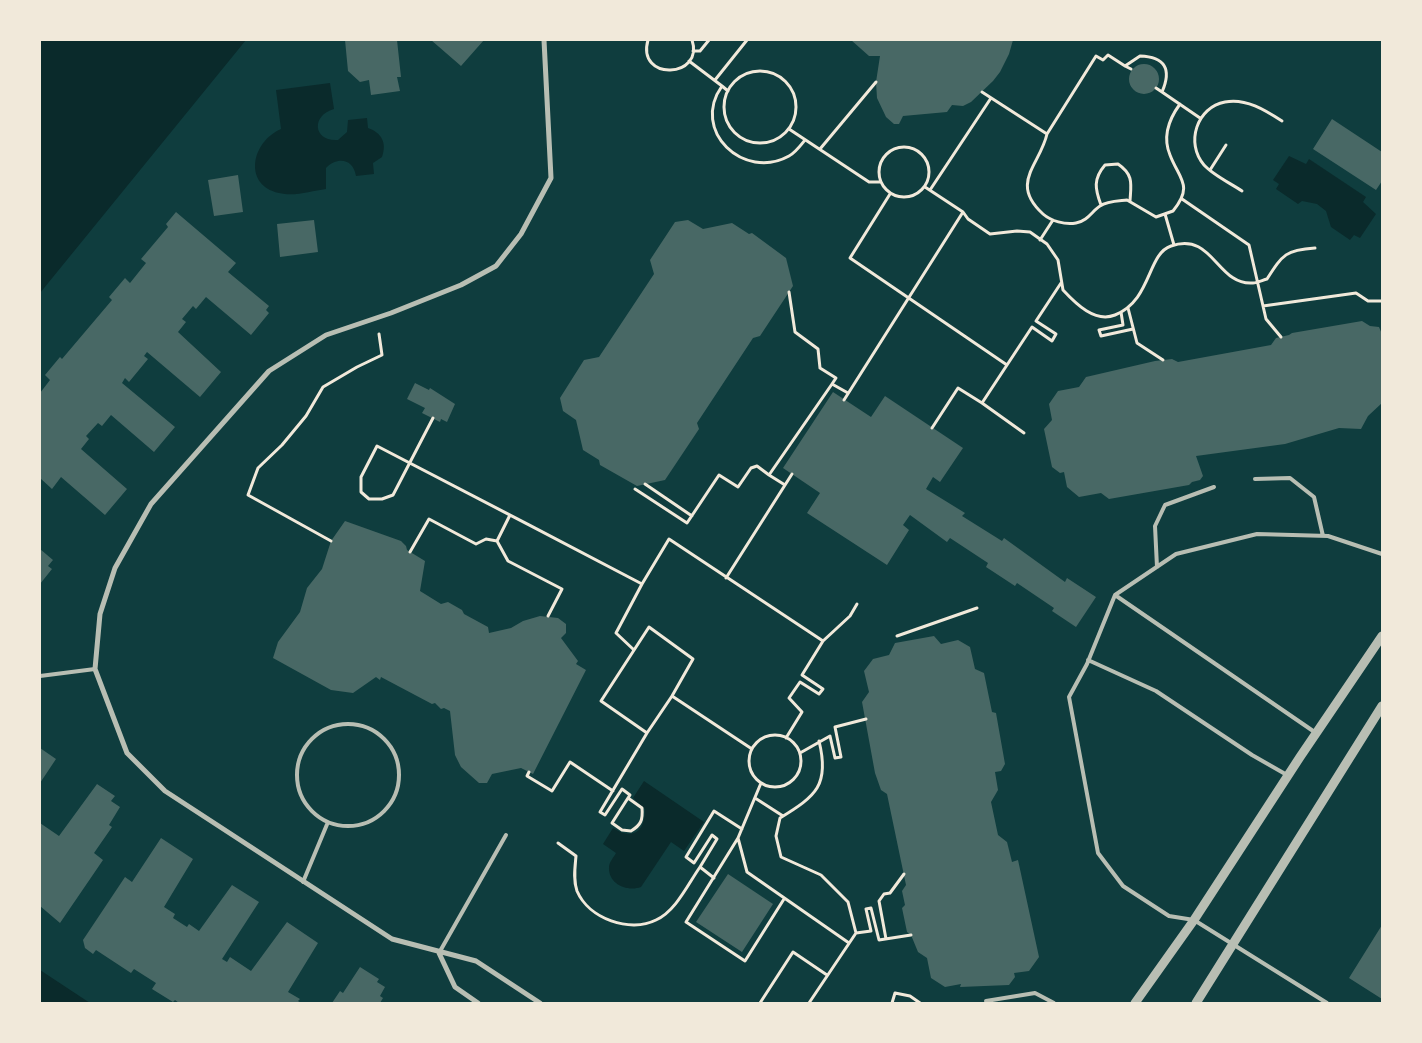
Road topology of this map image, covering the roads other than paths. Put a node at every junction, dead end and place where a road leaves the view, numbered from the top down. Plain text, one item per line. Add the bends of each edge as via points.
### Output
1 (544, 40) edge
2 (1255, 479) dead end
3 (1214, 488) dead end
4 (1323, 536) junction
5 (1382, 554) edge
6 (1157, 567) junction
7 (1116, 595) junction
8 (1382, 636) edge
9 (1088, 660) junction
10 (95, 668) junction
11 (40, 676) edge
12 (1382, 706) edge
13 (1316, 733) junction
14 (1288, 776) junction
15 (328, 822) junction
16 (506, 835) dead end
17 (303, 882) junction
18 (1194, 920) junction
19 (1234, 945) junction
20 (439, 953) junction
21 (986, 1001) dead end
22 (478, 1003) edge
23 (540, 1003) edge
24 (1054, 1003) edge
25 (1135, 1003) edge
26 (1196, 1003) edge
27 (1327, 1003) edge

1 - 10 street via 551,178 521,234 496,266 461,284 326,335 269,371 151,504 115,568 100,614
2 - 4 lane via 1290,478 1314,497
3 - 6 lane via 1165,505 1155,526
4 - 5 lane
4 - 6 lane via 1257,534 1176,554
6 - 7 lane
7 - 9 lane
7 - 13 lane
8 - 13 street
9 - 14 lane via 1156,691
9 - 18 lane via 1069,697 1098,853 1123,886 1169,916
10 - 11 lane
10 - 17 street via 127,753 165,791
12 - 19 street
13 - 14 street
14 - 18 street
15 - 15 lane via 360,825 375,819 396,795 398,771 391,747 380,735 364,727 347,724 330,728 315,736 304,749 298,765 303,799 313,812
15 - 17 lane
16 - 20 lane
17 - 20 street via 392,939
18 - 19 lane
18 - 25 street
19 - 26 street
19 - 27 lane
20 - 22 street via 455,987
20 - 23 street via 476,962
21 - 24 lane via 1035,992

